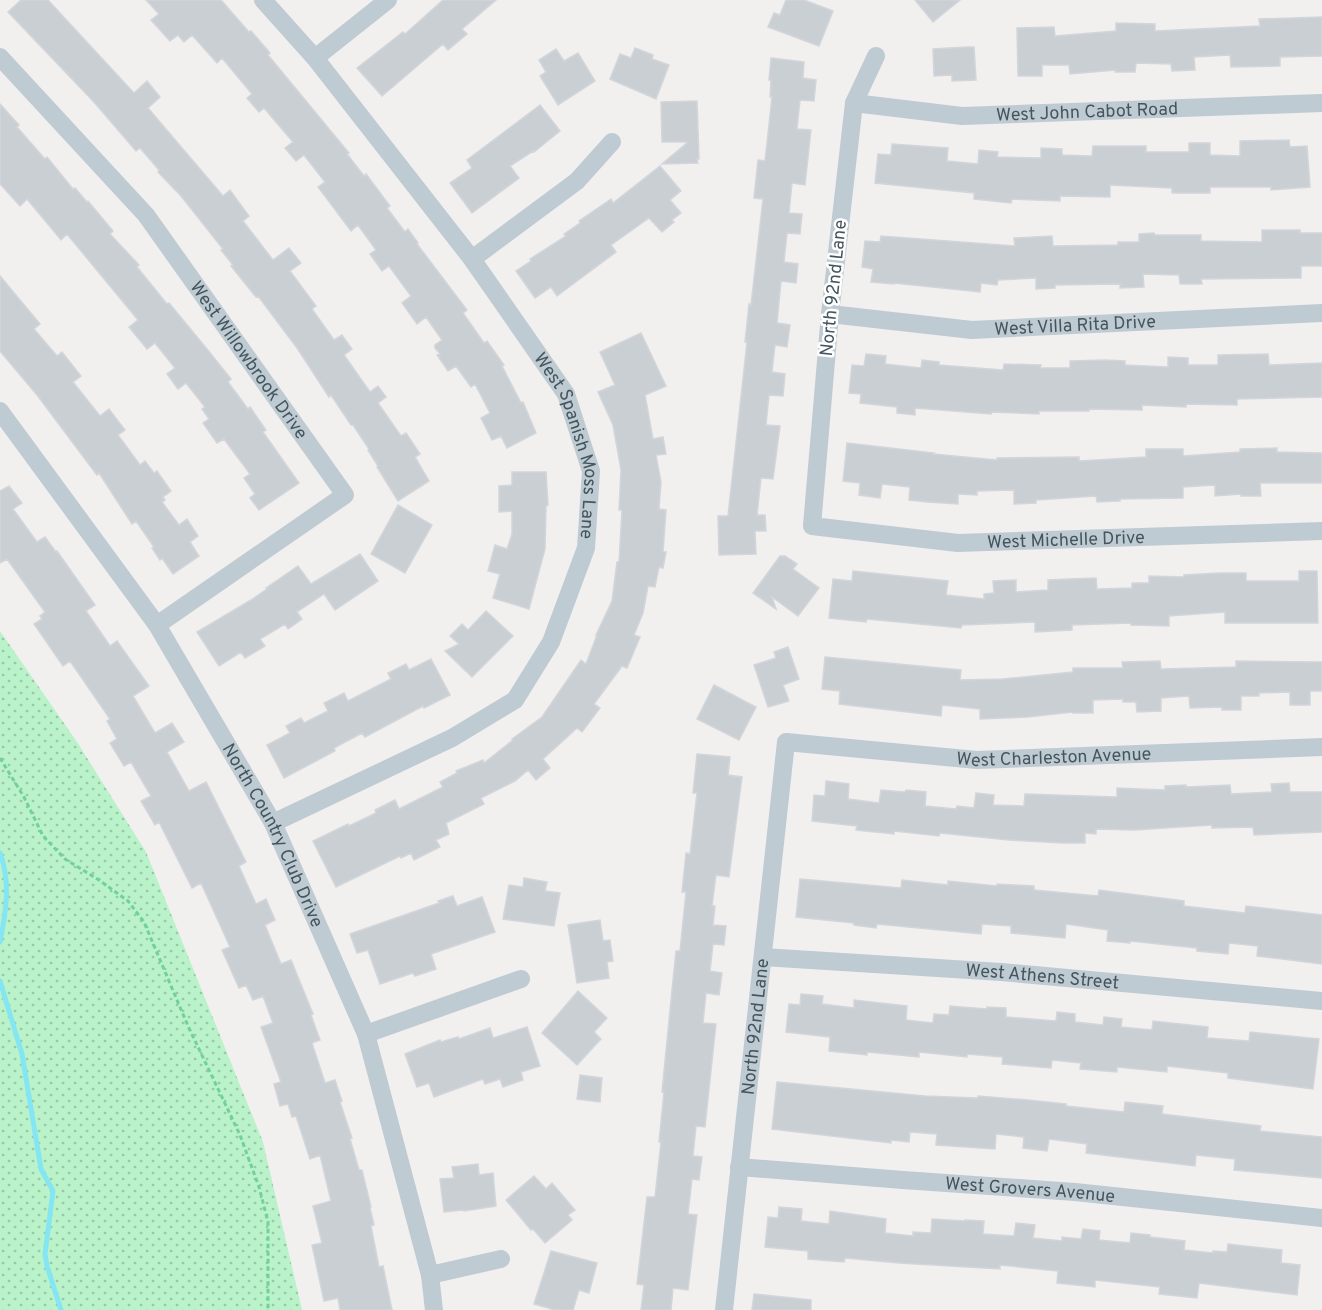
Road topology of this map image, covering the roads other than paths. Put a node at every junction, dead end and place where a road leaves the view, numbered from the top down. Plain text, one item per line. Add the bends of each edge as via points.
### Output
1 (263, 0) edge
2 (388, 0) edge
3 (876, 56) dead end
4 (0, 57) edge
5 (315, 58) junction
6 (854, 103) junction
7 (1322, 103) edge
8 (612, 142) dead end
9 (472, 259) junction
10 (1322, 313) edge
11 (830, 314) junction
12 (0, 411) edge
13 (812, 526) joint
14 (1322, 531) edge
15 (156, 625) junction
16 (786, 742) joint
17 (1322, 747) edge
18 (273, 823) junction
19 (763, 957) junction
20 (521, 980) dead end
21 (1322, 1001) edge
22 (366, 1034) junction
23 (739, 1167) junction
24 (1322, 1218) edge
25 (501, 1259) dead end
26 (430, 1275) junction
27 (434, 1310) edge
28 (724, 1310) edge

1 - 5 street, West Spanish Moss Lane
2 - 5 street
3 - 6 street, North 92nd Lane
4 - 15 street, West Willowbrook Drive via 146,215 345,495
5 - 9 street, West Spanish Moss Lane
6 - 7 street, West John Cabot Road via 962,116
6 - 11 street, North 92nd Lane
8 - 9 street via 577,181
9 - 18 street, West Spanish Moss Lane via 566,394 591,471 586,548 551,642 515,700 452,738
10 - 11 street, West Villa Rita Drive via 972,330
11 - 13 street, North 92nd Lane
12 - 15 street, North Country Club Drive
13 - 14 street, West Michelle Drive via 958,543
15 - 18 street, North Country Club Drive
16 - 17 street, West Charleston Avenue via 977,760
16 - 19 street, North 92nd Lane
18 - 22 street, North Country Club Drive
19 - 21 street, West Athens Street via 1001,972
19 - 23 street, North 92nd Lane
20 - 22 street
22 - 26 street, North Country Club Drive
23 - 24 street, West Grovers Avenue via 1075,1192
23 - 28 street, North 92nd Lane
25 - 26 street
26 - 27 street, North Country Club Drive

